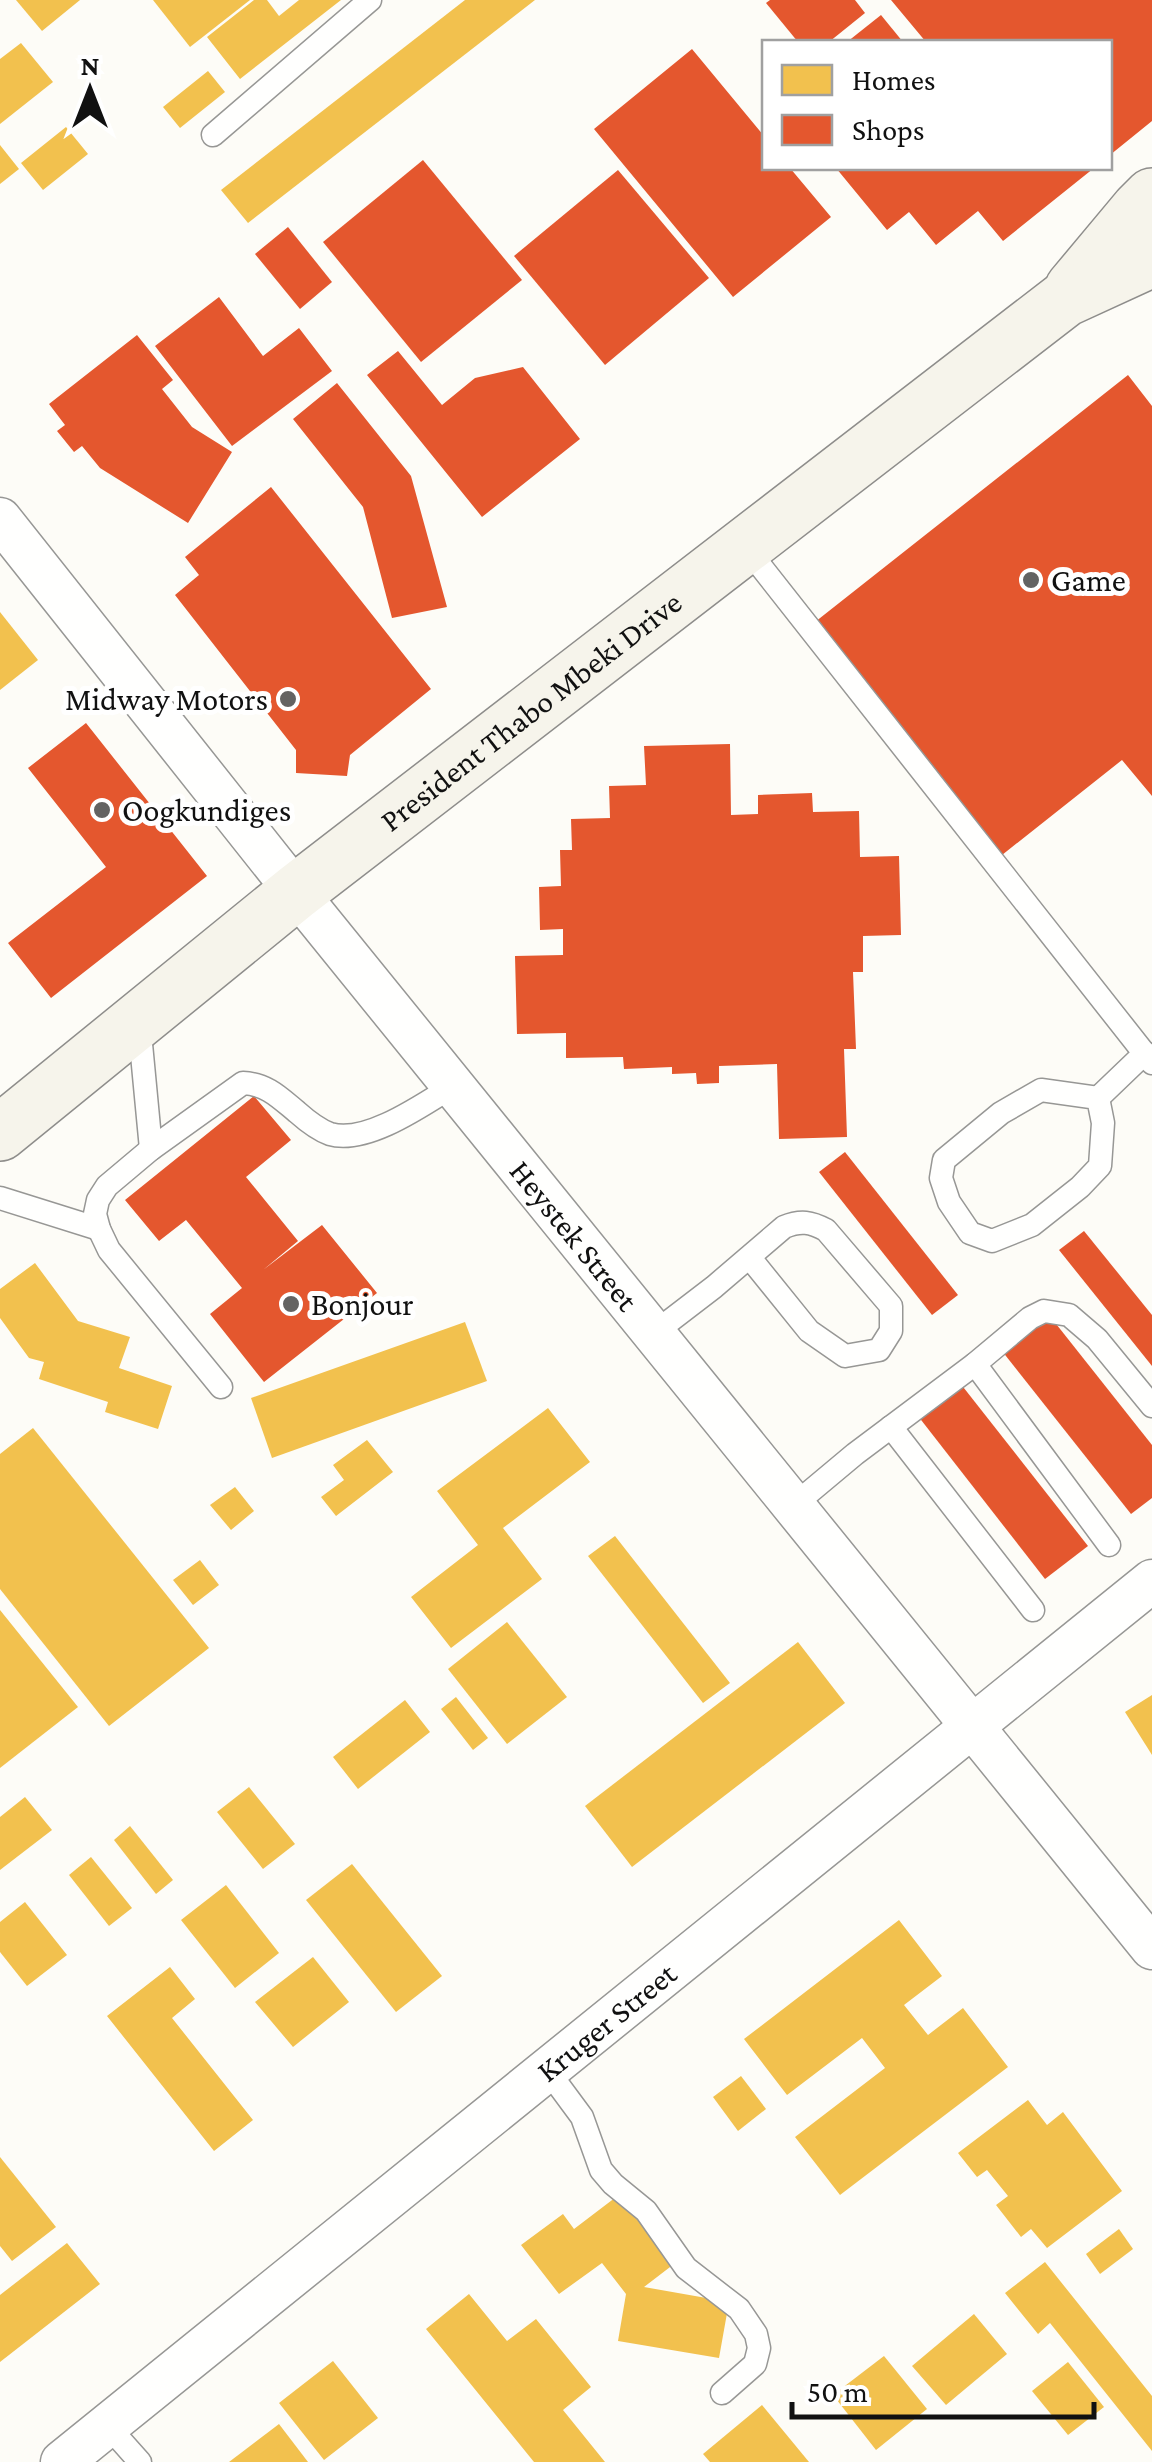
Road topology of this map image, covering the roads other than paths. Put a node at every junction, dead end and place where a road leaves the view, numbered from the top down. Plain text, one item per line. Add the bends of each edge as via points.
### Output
1 (370, 0) edge
2 (213, 135) dead end
3 (1152, 196) edge
4 (1152, 259) edge
5 (1065, 298) junction
6 (0, 519) edge
7 (744, 545) junction
8 (296, 892) junction
9 (139, 1020) junction
10 (1148, 1058) edge
11 (453, 1086) junction
12 (1098, 1098) junction
13 (0, 1132) edge
14 (152, 1150) junction
15 (0, 1198) edge
16 (99, 1229) junction
17 (750, 1258) junction
18 (654, 1333) junction
19 (975, 1364) junction
20 (222, 1387) dead end
21 (1152, 1406) edge
22 (891, 1427) junction
23 (794, 1505) junction
24 (1110, 1545) dead end
25 (1152, 1581) edge
26 (1033, 1610) dead end
27 (974, 1727) junction
28 (1152, 1948) edge
29 (548, 2071) junction
30 (722, 2393) dead end
31 (107, 2426) junction
32 (62, 2462) edge
33 (140, 2462) edge

1 - 2 lane
3 - 5 street, President Thabo Mbeki Drive
4 - 5 street, President Thabo Mbeki Drive
5 - 7 street, President Thabo Mbeki Drive
6 - 8 street, Heystek Street
7 - 8 street, President Thabo Mbeki Drive
7 - 10 lane
8 - 9 street, President Thabo Mbeki Drive
8 - 11 street, Heystek Street
9 - 13 street, President Thabo Mbeki Drive
9 - 14 lane
10 - 12 lane
11 - 14 lane via 405,1116 350,1135 331,1134 274,1092 243,1083
11 - 18 street, Heystek Street
12 - 12 lane via 1040,1090 944,1160 949,1202 970,1234 992,1242 1032,1225 1100,1166
14 - 16 lane via 107,1186 95,1214
15 - 16 lane
16 - 20 lane
17 - 17 lane via 809,1332 845,1356 879,1350 892,1332 892,1306 826,1230 796,1222
17 - 18 lane
18 - 23 street, Heystek Street
19 - 21 lane via 1044,1310 1068,1315
19 - 22 lane
19 - 24 lane
22 - 23 lane
22 - 26 lane
23 - 27 street, Heystek Street
25 - 27 street, Kruger Street
27 - 28 street, Heystek Street
27 - 29 street, Kruger Street
29 - 30 lane via 582,2117 601,2170 646,2210 686,2268 739,2308 756,2334 755,2364
29 - 31 street, Kruger Street
31 - 32 street, Kruger Street
31 - 33 lane

